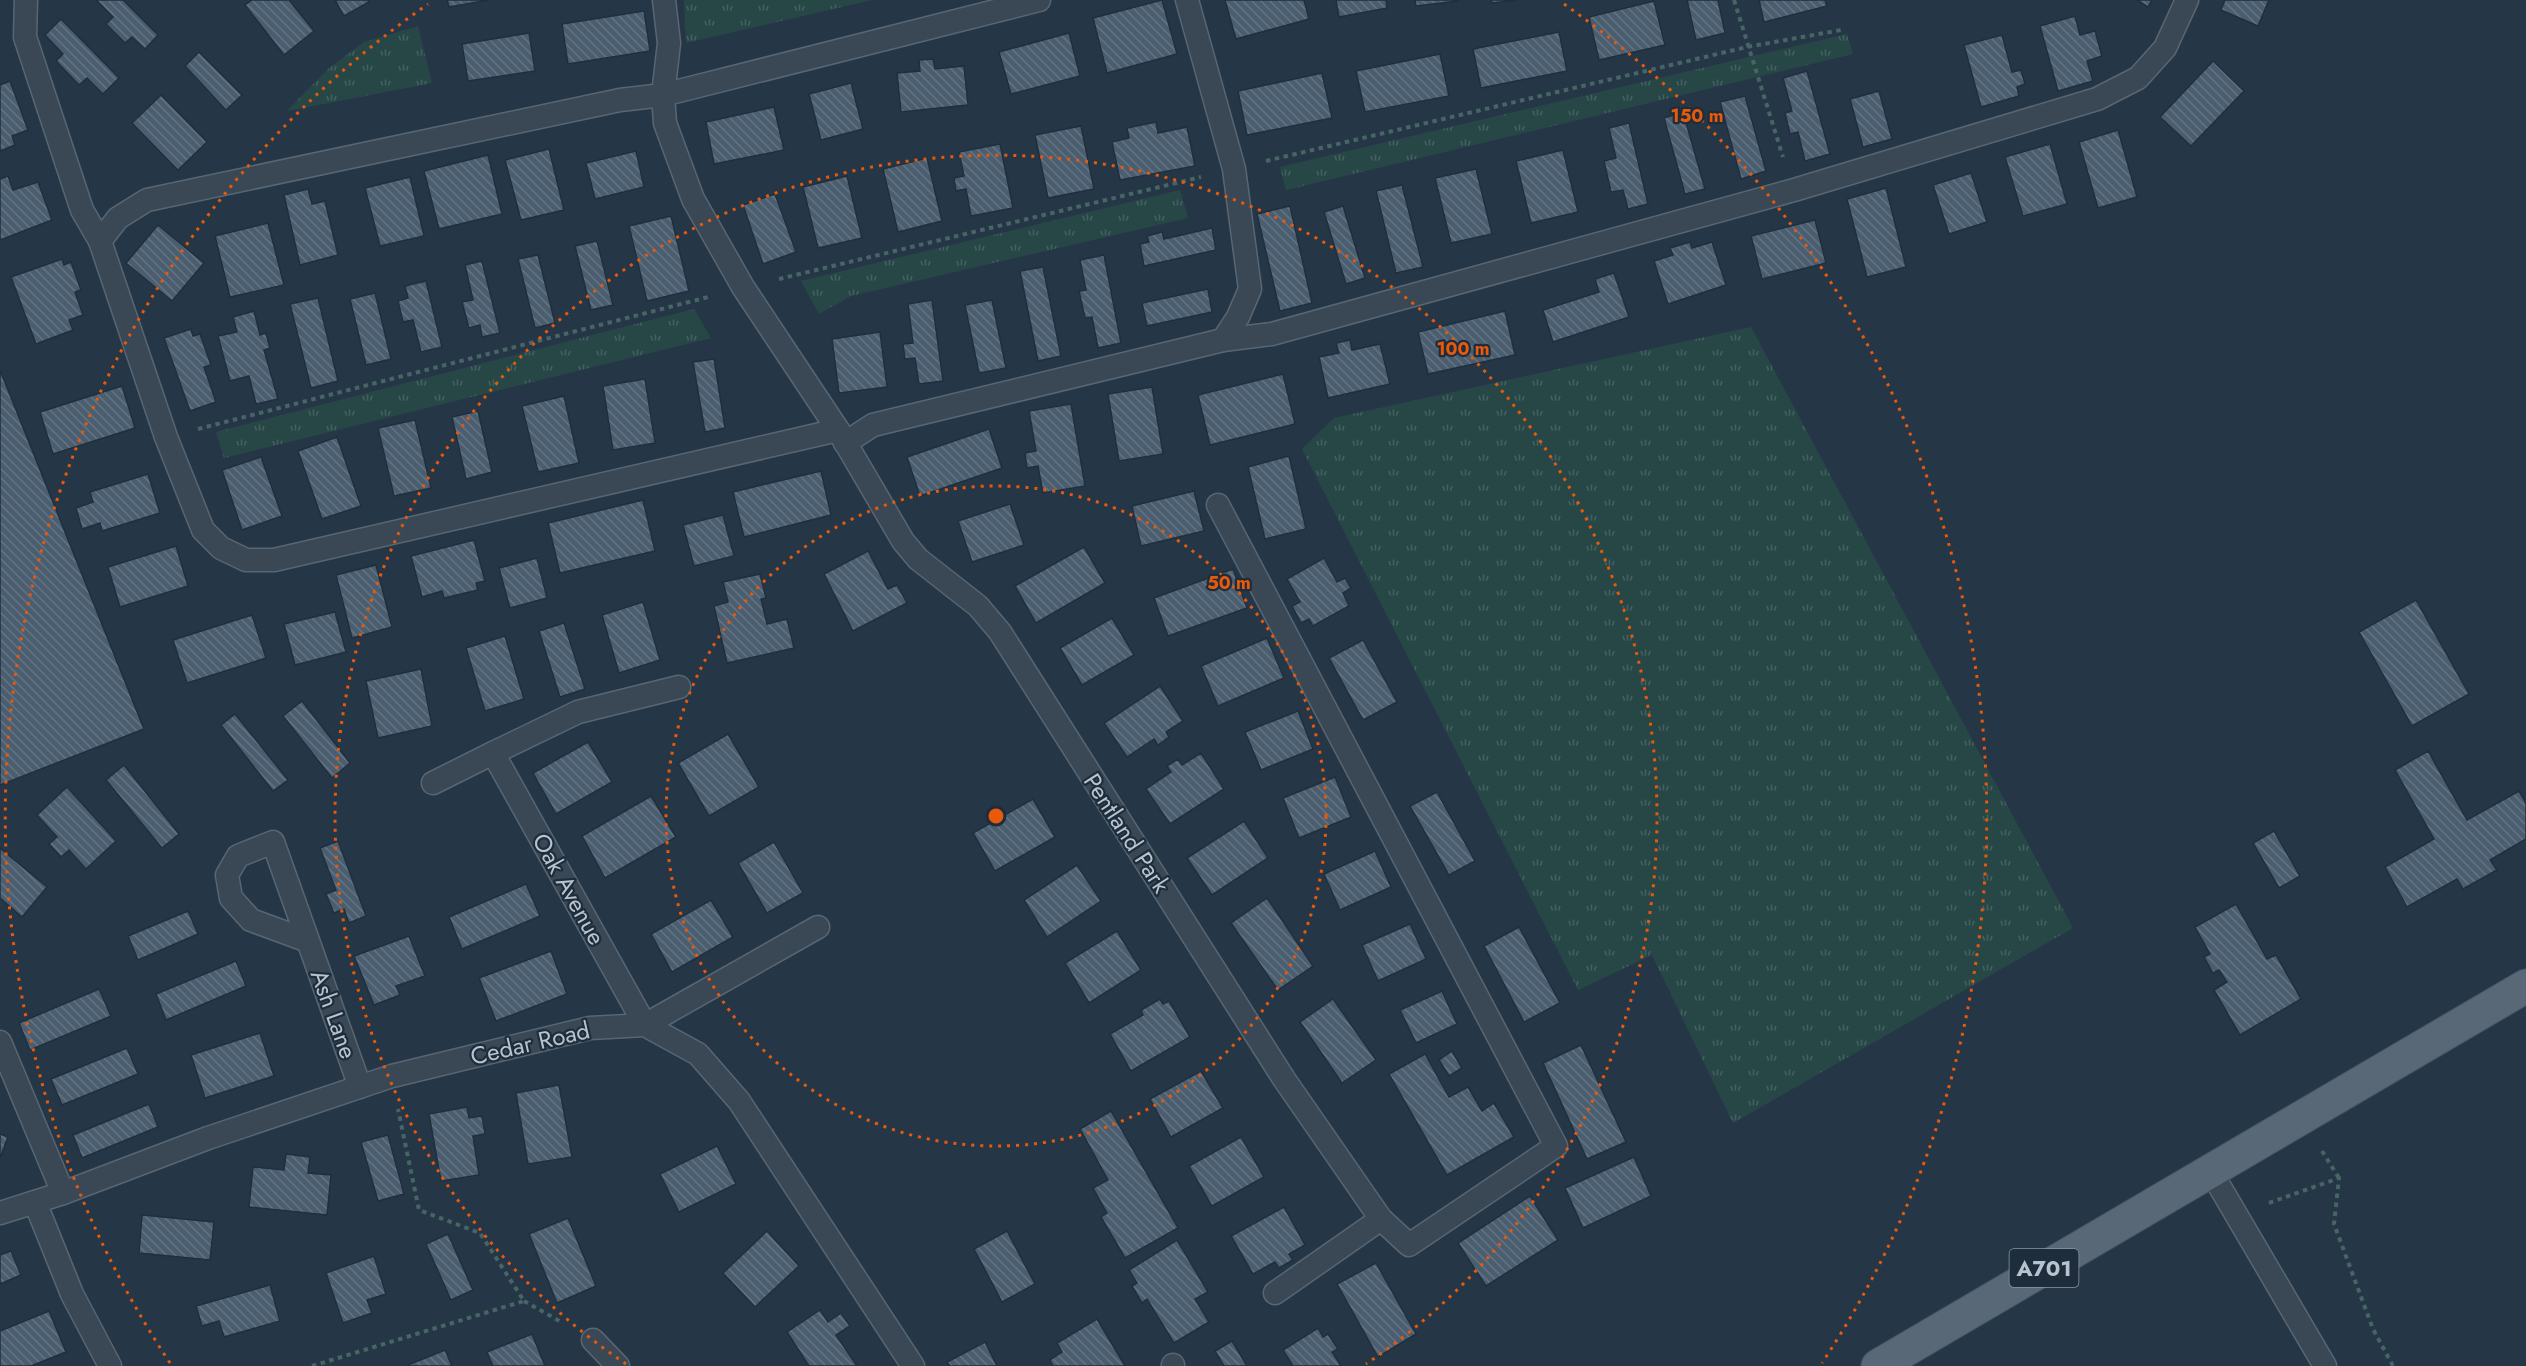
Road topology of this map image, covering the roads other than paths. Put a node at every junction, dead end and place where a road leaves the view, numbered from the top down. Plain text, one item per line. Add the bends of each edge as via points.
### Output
1 (26, 0) edge
2 (664, 0) edge
3 (1039, 0) edge
4 (1187, 0) edge
5 (2187, 0) edge
6 (663, 95) junction
7 (100, 241) junction
8 (1223, 340) junction
9 (842, 437) junction
10 (1218, 505) dead end
11 (679, 687) dead end
12 (493, 753) junction
13 (433, 783) dead end
14 (818, 927) dead end
15 (308, 941) dead end
16 (2526, 986) edge
17 (645, 1024) junction
18 (0, 1042) edge
19 (360, 1087) junction
20 (2210, 1170) junction
21 (63, 1193) junction
22 (34, 1202) junction
23 (0, 1213) edge
24 (1381, 1219) junction
25 (1275, 1293) dead end
26 (592, 1340) road end
27 (110, 1366) edge
28 (618, 1366) edge
29 (913, 1366) edge
30 (1878, 1366) edge
31 (2325, 1366) edge

1 - 7 lane via 25,38 82,210
2 - 6 lane, Pentland Park via 669,43
3 - 6 lane
4 - 8 lane via 1234,169 1250,289
5 - 8 lane via 2165,48 2138,78 2097,99 1794,190 1272,334
6 - 7 lane via 620,100 147,200 118,218
6 - 9 lane, Pentland Park via 665,123 693,199 743,287
7 - 9 lane via 166,437 203,530 221,548 246,560 274,560
8 - 9 lane via 873,425
9 - 24 lane, Pentland Park via 903,541 918,559 978,606 1000,632 1284,1079
10 - 24 lane, Pentland Park via 1556,1146 1409,1245
11 - 12 lane via 578,712
12 - 13 lane
12 - 17 lane, Oak Avenue
14 - 17 lane
15 - 19 lane, Ash Lane
16 - 20 main road, A701
17 - 19 lane, Cedar Road via 590,1028
17 - 29 lane via 698,1054 739,1101
18 - 21 lane
19 - 21 lane, Cedar Road via 207,1138
20 - 30 main road, A701
20 - 31 lane
21 - 22 lane, Cedar Road
22 - 23 lane, Cedar Road
22 - 27 lane via 72,1294
24 - 25 lane
26 - 28 lane

